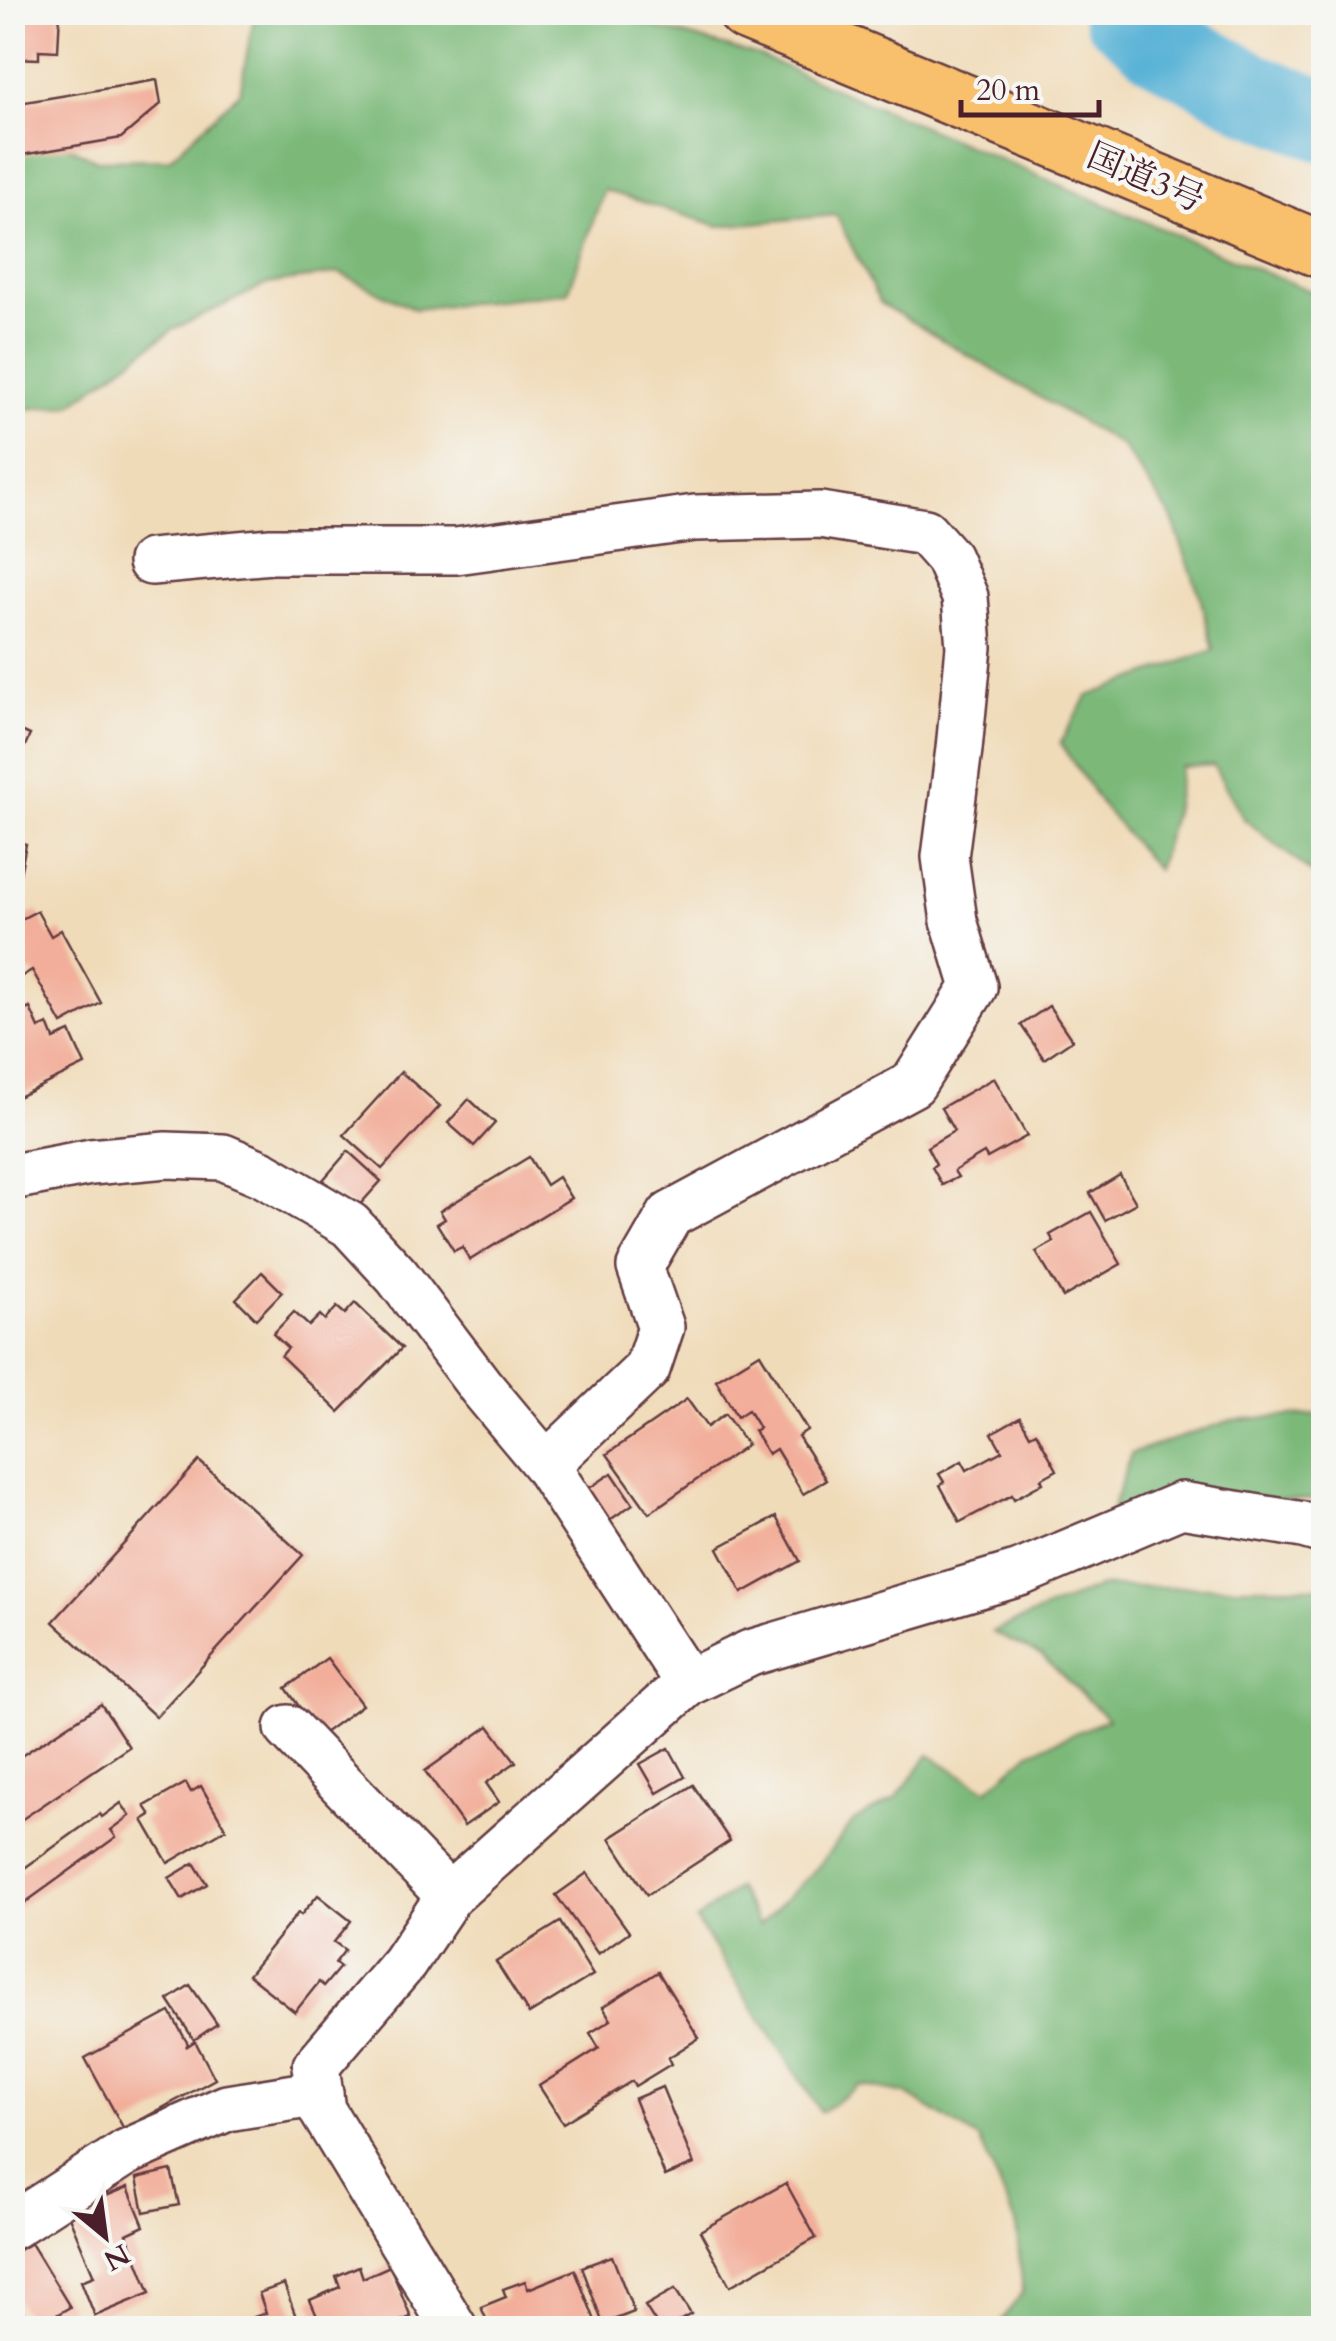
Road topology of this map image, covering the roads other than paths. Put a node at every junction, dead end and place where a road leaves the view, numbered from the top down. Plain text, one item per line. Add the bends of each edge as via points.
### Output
1 (746, 12) edge
2 (1324, 250) edge
3 (151, 562) dead end
4 (12, 1177) edge
5 (546, 1465) junction
6 (1324, 1531) edge
7 (688, 1684) junction
8 (288, 1728) dead end
9 (449, 1896) junction
10 (320, 2094) junction
11 (12, 2226) edge
12 (454, 2328) edge

1 - 2 highway, 国道3号
3 - 5 street via 272,551 456,551 694,518 820,515 925,532 954,571 965,597 968,647 946,857 954,921 974,987 913,1084 670,1216 640,1267 661,1327 647,1369
4 - 5 street via 166,1155 222,1157 263,1174 350,1225
5 - 7 street
6 - 7 street via 1181,1505 1020,1574 750,1652
7 - 9 street
8 - 9 street
9 - 10 street via 404,1963 316,2066
10 - 11 street via 227,2108 126,2152
10 - 12 street via 322,2110

